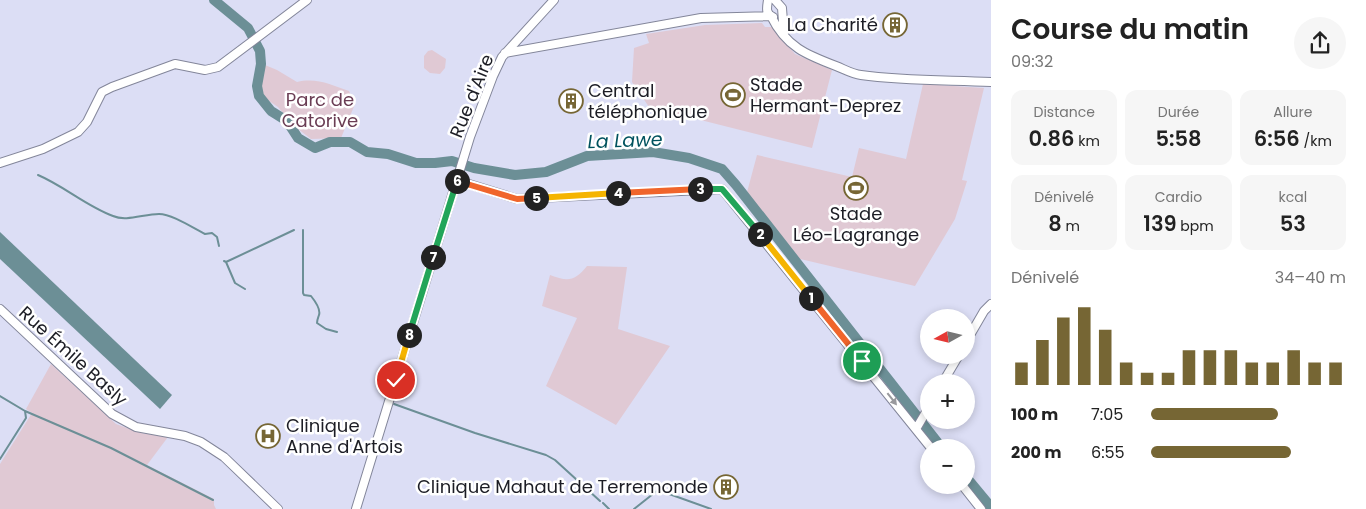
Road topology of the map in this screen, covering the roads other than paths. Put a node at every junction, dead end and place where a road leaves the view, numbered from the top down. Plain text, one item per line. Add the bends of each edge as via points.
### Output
1 (307, 0) edge
2 (554, 0) edge
3 (776, 1) edge
4 (769, 10) edge
5 (781, 12) junction
6 (784, 35) junction
7 (505, 53) junction
8 (991, 82) edge
9 (0, 163) edge
10 (456, 180) junction
11 (991, 304) edge
12 (0, 309) edge
13 (975, 326) edge
14 (920, 423) edge
15 (917, 428) junction
16 (925, 439) edge
17 (969, 494) edge
18 (278, 509) edge
19 (356, 509) edge
20 (981, 509) edge

1 - 9 street via 212,70 175,64 112,87 102,92 87,122 78,132 43,149
2 - 7 street, Rue d'Aire
3 - 4 street via 772,2
3 - 5 street
4 - 5 street via 776,17
4 - 6 street
4 - 7 street via 759,15 701,18
5 - 6 street
6 - 8 street via 798,50 860,75
7 - 10 street, Rue d'Aire via 487,91
10 -> 15 street via 517,199 722,189
10 - 19 street
11 - 13 street
12 - 18 street, Rue Émile Basly via 112,414 136,427 185,436 209,446
14 - 15 street
15 - 16 street
17 - 20 street

